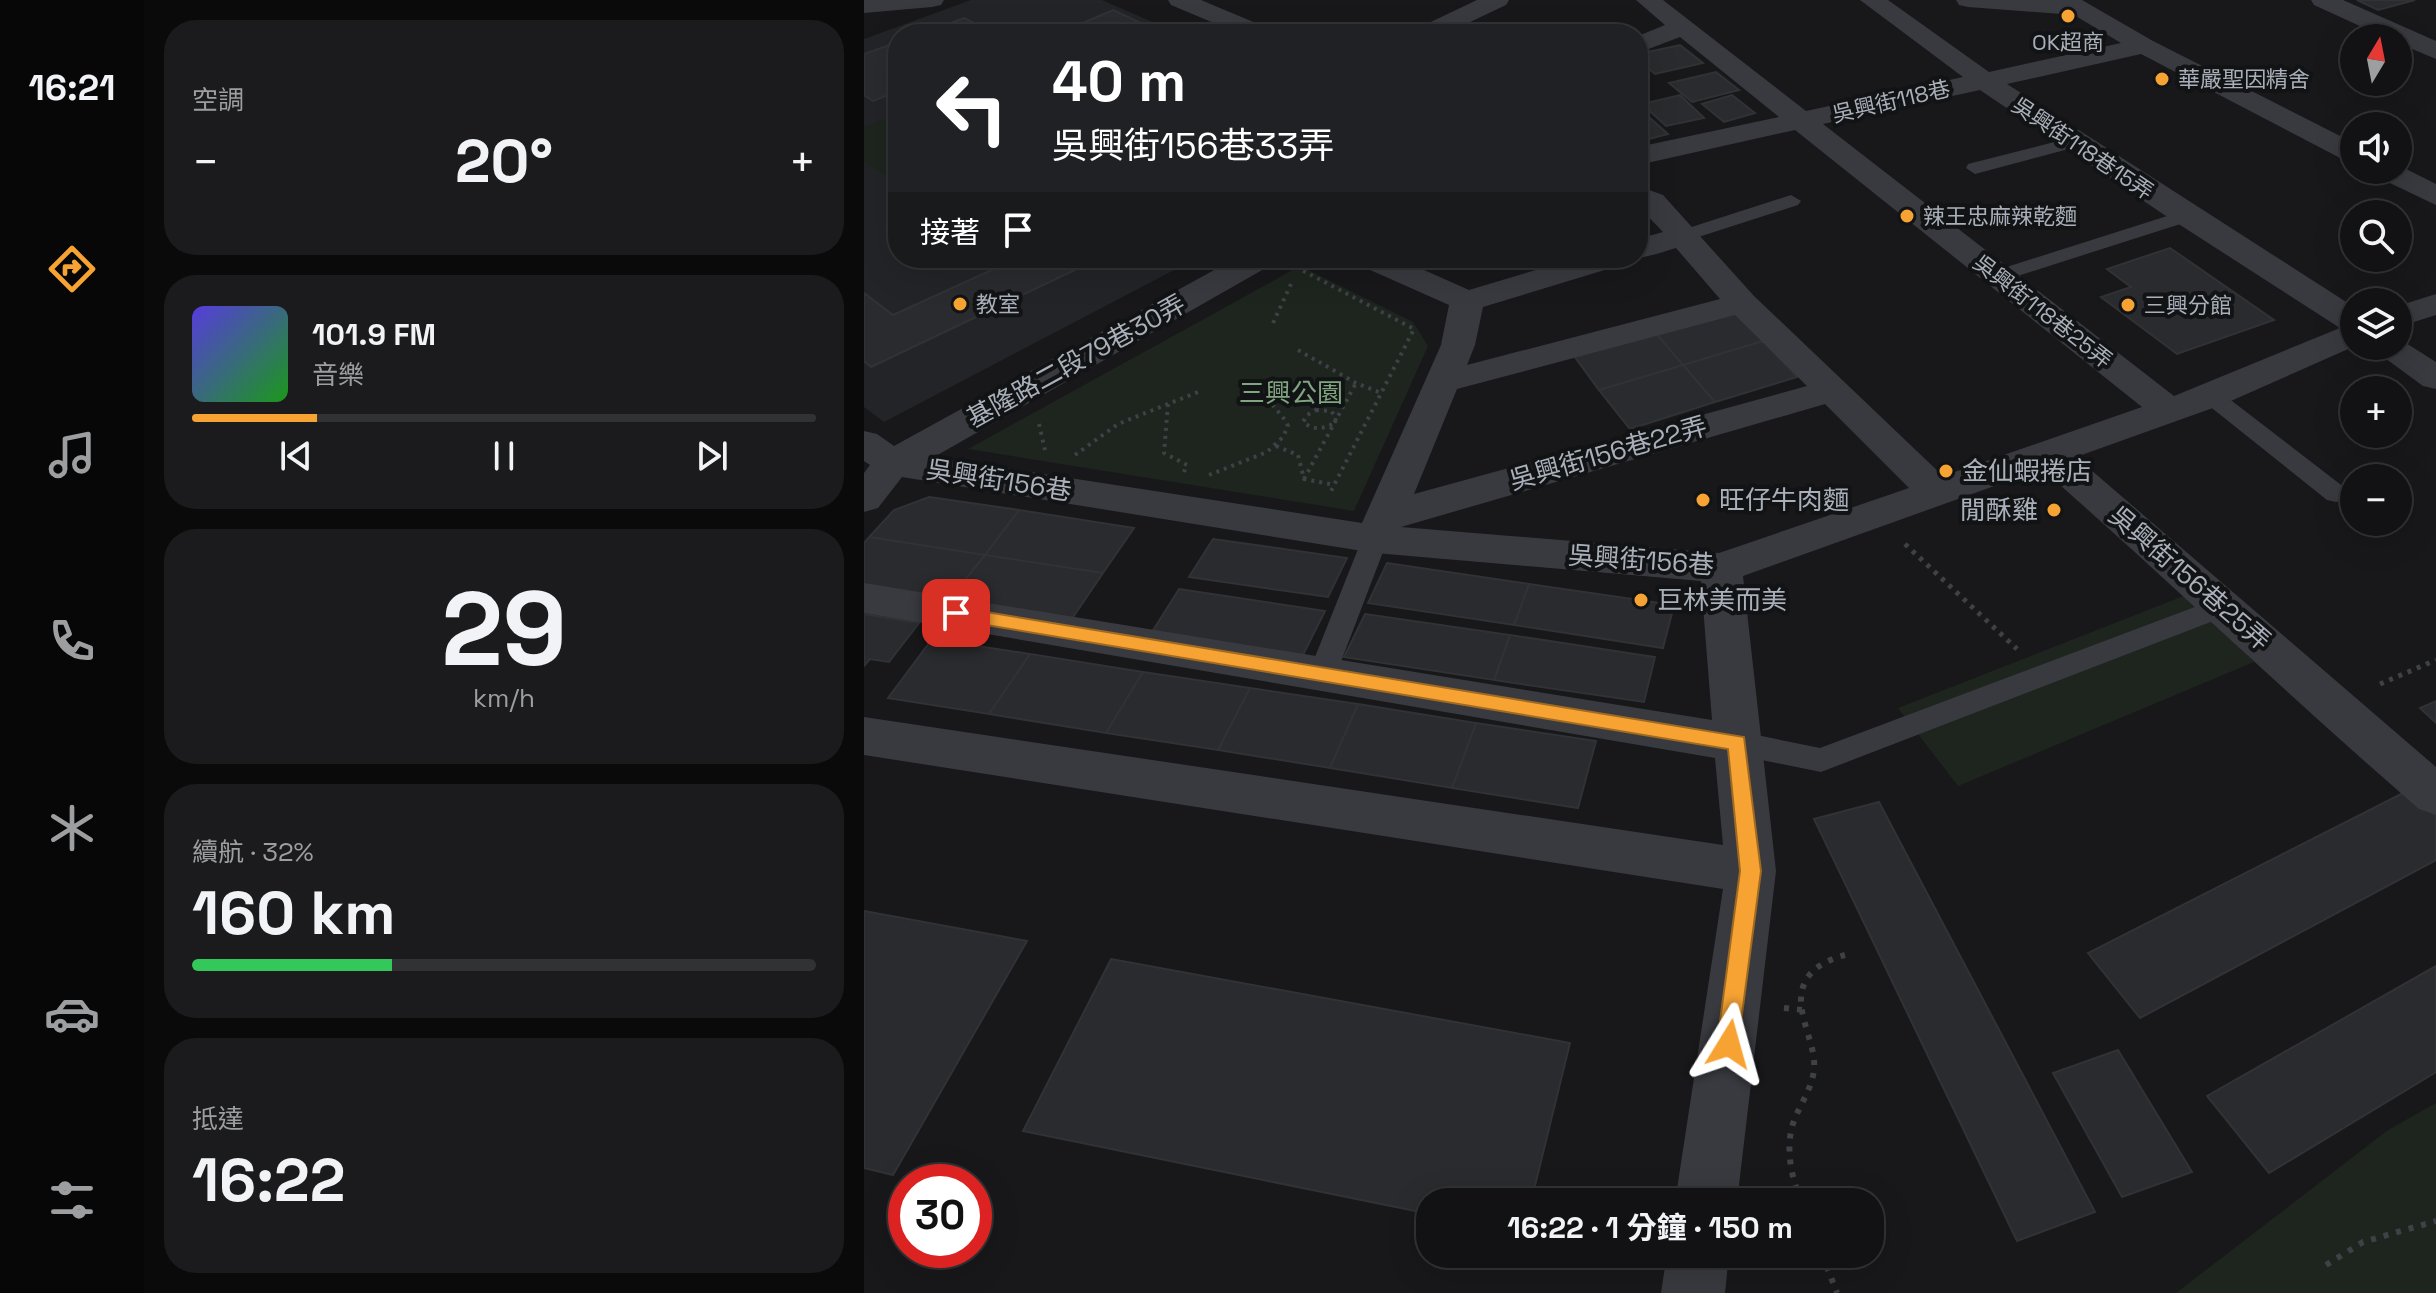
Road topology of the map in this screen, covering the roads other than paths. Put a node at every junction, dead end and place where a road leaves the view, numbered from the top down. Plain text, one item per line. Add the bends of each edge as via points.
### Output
1 (932, 0) edge
2 (1497, 0) edge
3 (1872, 0) edge
4 (1968, 0) edge
5 (2323, 0) edge
6 (1650, 2) edge
7 (1200, 3) edge
8 (2070, 4) edge
9 (864, 6) edge
10 (1241, 24) edge
11 (1446, 24) edge
12 (1683, 27) junction
13 (1648, 41) edge
14 (2144, 46) junction
15 (2436, 51) edge
16 (1981, 80) junction
17 (1805, 122) junction
18 (2074, 142) junction
19 (2340, 147) edge
20 (1648, 154) edge
21 (1975, 168) dead end
22 (2412, 184) edge
23 (2436, 196) edge
24 (1648, 199) edge
25 (1791, 201) dead end
26 (2186, 216) junction
27 (1683, 236) junction
28 (1648, 246) edge
29 (1270, 268) edge
30 (1393, 268) edge
31 (1577, 268) edge
32 (1998, 276) junction
33 (1467, 301) junction
34 (1742, 303) junction
35 (2436, 304) edge
36 (2412, 312) edge
37 (2340, 313) edge
38 (2340, 340) edge
39 (2410, 360) edge
40 (2436, 378) edge
41 (1443, 382) junction
42 (1831, 391) junction
43 (2211, 396) junction
44 (2168, 410) junction
45 (2046, 452) junction
46 (878, 453) edge
47 (1936, 492) junction
48 (2336, 494) dead end
49 (864, 499) edge
50 (1381, 527) junction
51 (1721, 568) junction
52 (864, 598) edge
53 (2224, 606) junction
54 (1323, 672) junction
55 (864, 736) edge
56 (1737, 743) junction
57 (2436, 795) edge
58 (1751, 871) junction
59 (1708, 1188) edge
60 (1696, 1268) edge
61 (1693, 1293) edge

1 - 9 street
2 - 11 street
3 - 16 street, 吳興街118巷15弄
4 - 8 street
5 - 15 street
6 - 12 street, 吳興街118巷25弄
7 - 10 street
8 - 14 street
12 - 13 street
12 - 17 street, 吳興街118巷25弄
14 - 16 street, 吳興街118巷
14 - 19 street
16 - 17 street, 吳興街118巷
16 - 18 street, 吳興街118巷15弄
17 - 20 street, 吳興街118巷
17 - 32 street, 吳興街118巷25弄
18 - 21 lane
18 - 26 street, 吳興街118巷15弄
22 - 23 street
24 - 27 street
25 - 27 lane
26 - 32 lane
26 - 37 street, 吳興街118巷15弄
27 - 28 street
27 - 34 street
29 - 46 street, 基隆路二段79巷30弄
30 - 33 street
31 - 33 street
32 - 44 street, 吳興街118巷25弄
33 - 41 street
34 - 41 street
34 - 42 street
35 - 36 street
38 - 43 street, 吳興街156巷
39 - 40 street
41 - 50 street
42 - 47 street
42 - 50 street, 吳興街156巷22弄
43 - 44 street, 吳興街156巷
43 - 48 lane
44 - 45 street, 吳興街156巷
45 - 47 street, 吳興街156巷
45 - 53 street, 吳興街156巷25弄
46 - 49 street
46 - 50 street, 吳興街156巷
47 - 51 street, 吳興街156巷
50 - 51 street, 吳興街156巷
50 - 54 lane
51 - 56 street
52 - 54 street
53 - 56 lane via 1821,760
53 - 57 street, 吳興街156巷25弄
54 - 56 street
55 - 58 street
56 - 58 street
58 - 59 street
60 - 61 street

